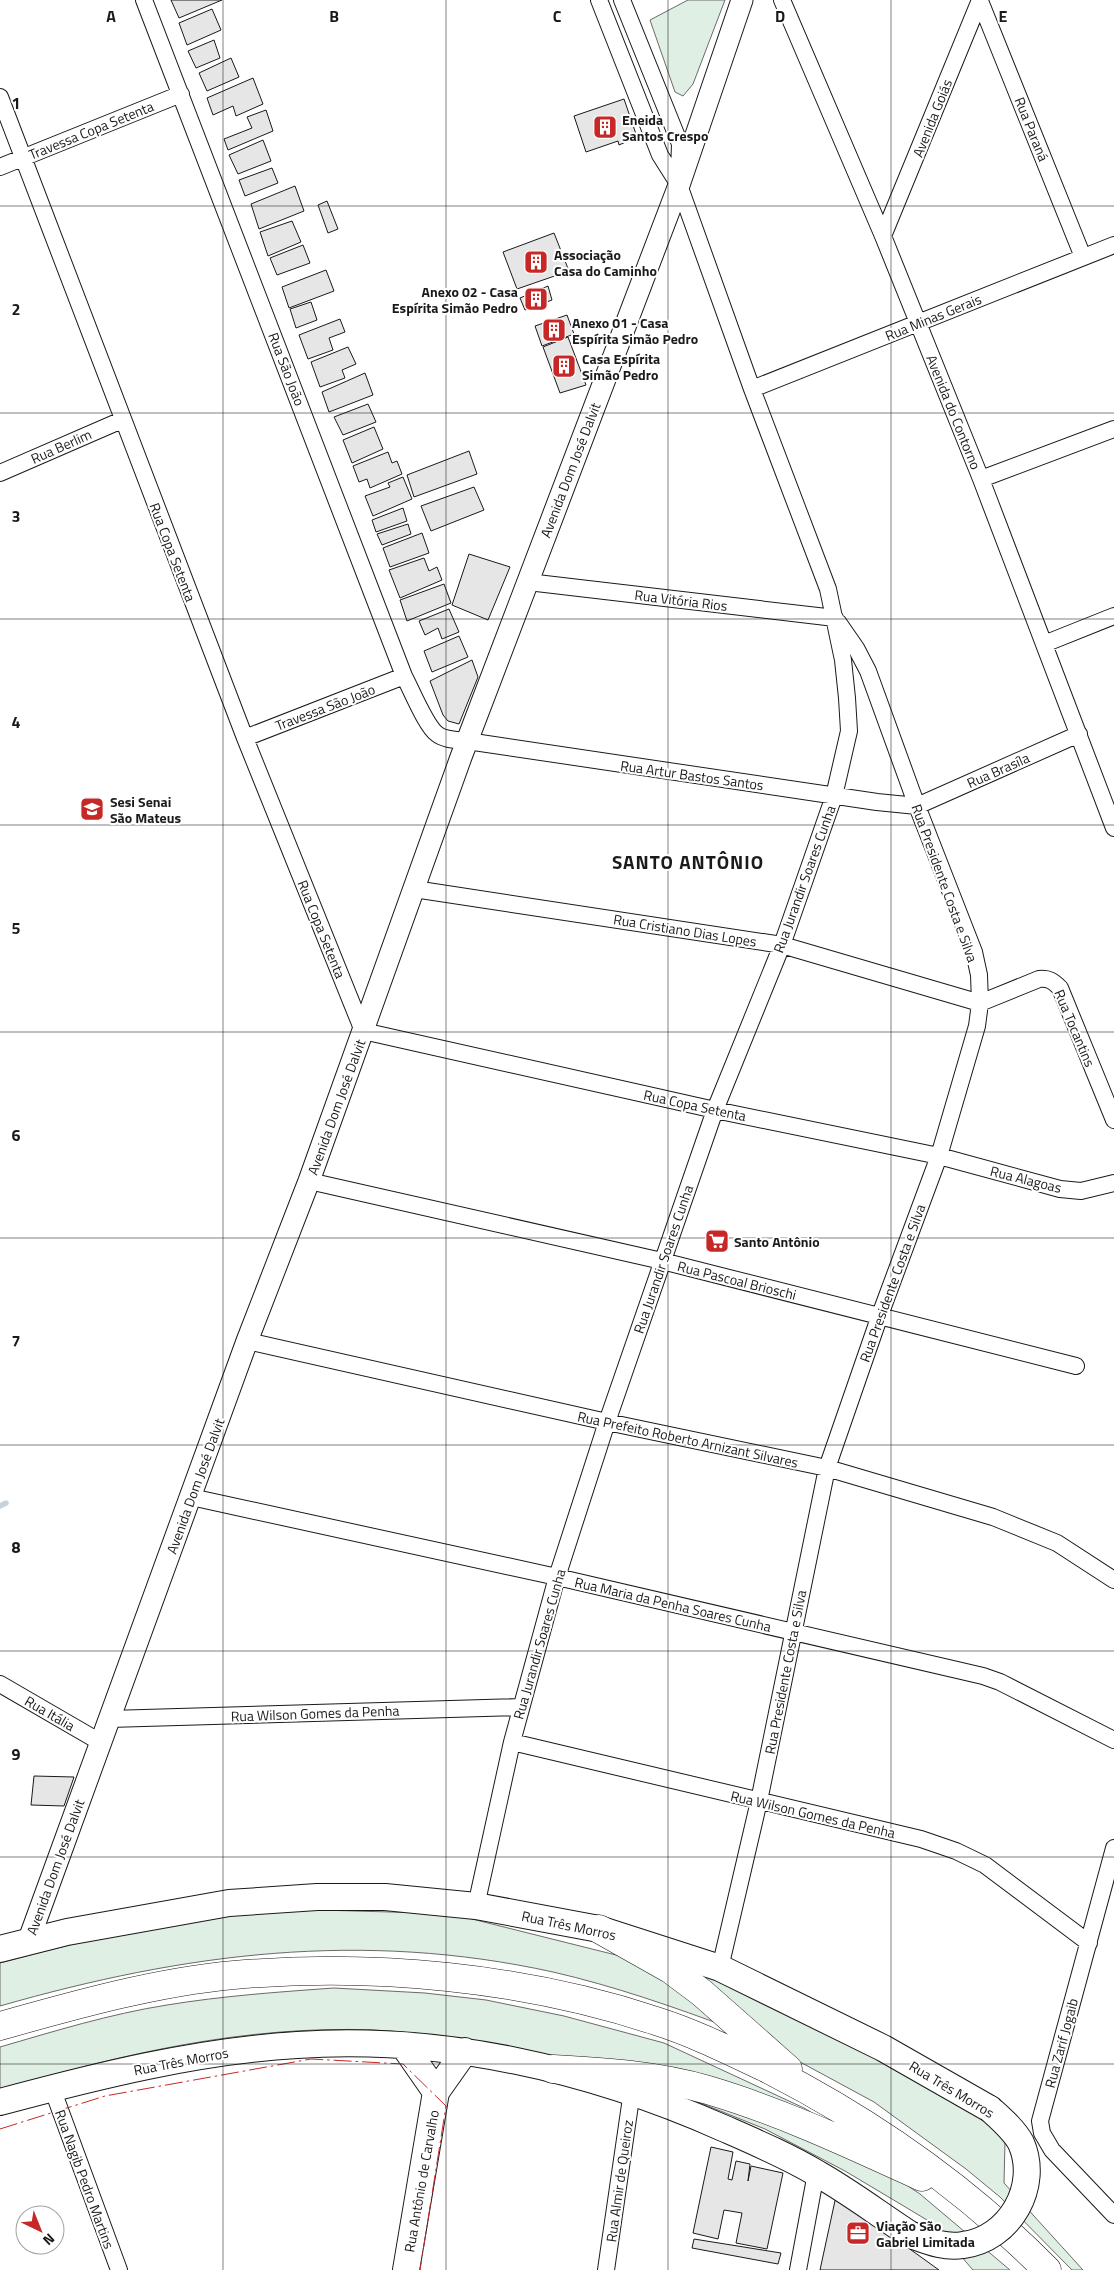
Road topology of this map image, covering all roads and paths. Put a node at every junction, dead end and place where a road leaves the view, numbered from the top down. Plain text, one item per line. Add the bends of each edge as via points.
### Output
1 (144, 0) edge
2 (599, 0) edge
3 (622, 0) edge
4 (742, 0) edge
5 (782, 0) edge
6 (980, 0) edge
7 (181, 94) junction
8 (0, 97) edge
9 (23, 158) junction
10 (0, 166) edge
11 (679, 185) junction
12 (883, 236) junction
13 (1114, 246) edge
14 (1083, 257) junction
15 (918, 324) junction
16 (752, 389) junction
17 (122, 420) junction
18 (1114, 428) edge
19 (0, 473) edge
20 (981, 479) junction
21 (528, 582) junction
22 (1114, 616) edge
23 (835, 618) junction
24 (1044, 644) junction
25 (404, 676) junction
26 (1079, 734) junction
27 (245, 738) junction
28 (467, 741) junction
29 (834, 796) junction
30 (1109, 798) edge
31 (917, 806) junction
32 (1114, 828) edge
33 (414, 889) junction
34 (782, 945) junction
35 (980, 1003) junction
36 (353, 1005) joint
37 (363, 1032) junction
38 (715, 1110) junction
39 (1114, 1120) edge
40 (938, 1156) junction
41 (309, 1181) junction
42 (1114, 1183) edge
43 (662, 1261) junction
44 (880, 1315) junction
45 (247, 1341) junction
46 (1076, 1366) dead end
47 (607, 1422) junction
48 (828, 1468) junction
49 (191, 1497) junction
50 (557, 1577) junction
51 (1114, 1580) edge
52 (792, 1632) junction
53 (0, 1684) edge
54 (521, 1707) junction
55 (109, 1719) junction
56 (1114, 1740) edge
57 (100, 1742) junction
58 (512, 1742) junction
59 (759, 1801) junction
60 (1114, 1848) edge
61 (476, 1906) junction
62 (599, 1929) junction
63 (28, 1942) junction
64 (1089, 1943) junction
65 (0, 1949) edge
66 (720, 1968) junction
67 (0, 2026) edge
68 (404, 2046) junction
69 (465, 2051) junction
70 (553, 2069) junction
71 (52, 2088) junction
72 (632, 2091) junction
73 (436, 2092) junction
74 (816, 2093) junction
75 (0, 2102) edge
76 (816, 2173) junction
77 (969, 2198) junction
78 (1114, 2215) edge
79 (119, 2270) edge
80 (406, 2270) edge
81 (606, 2270) edge
82 (798, 2270) edge
83 (1047, 2270) edge

1 - 7 street, Rua São João
2 - 11 street via 660,155
3 - 11 street via 680,144
4 - 11 street, Avenida Dom José Dalvit
5 - 12 street, Avenida do Contorno
6 - 12 street, Avenida Goiás
6 - 14 street, Rua Paraná
7 - 9 street, Travessa Copa Setenta
7 - 25 street, Rua São João
8 - 9 street, Rua Copa Setenta
9 - 10 street, Travessa Copa Setenta
9 - 17 street, Rua Copa Setenta
11 - 16 street, Rua Jurandir Soares Cunha
11 - 21 street, Avenida Dom José Dalvit
12 - 15 street, Avenida do Contorno
13 - 14 street, Rua Minas Gerais
14 - 15 street, Rua Minas Gerais
15 - 16 street, Rua Minas Gerais
15 - 20 street, Avenida do Contorno
16 - 23 street, Rua Jurandir Soares Cunha via 828,589
17 - 19 street, Rua Berlim
17 - 27 street, Rua Copa Setenta
18 - 20 street
20 - 24 street, Avenida do Contorno
21 - 23 street, Rua Vitória Rios
21 - 28 street, Avenida Dom José Dalvit
22 - 24 street
23 - 29 street, Rua Jurandir Soares Cunha via 848,698 849,731
23 - 31 street, Rua Presidente Costa e Silva via 868,672
24 - 26 street, Avenida do Contorno
25 - 27 street, Travessa São João
25 - 28 street, Rua São João via 437,734
26 - 30 street, Avenida do Contorno
26 - 31 street, Rua Brasíla
27 - 36 street, Rua Copa Setenta
28 - 29 street, Rua Artur Bastos Santos
28 - 33 street, Avenida Dom José Dalvit
29 - 31 street, Rua Artur Bastos Santos
29 - 34 street, Rua Jurandir Soares Cunha
30 - 32 street, Avenida do Contorno
31 - 35 street, Rua Presidente Costa e Silva via 974,952
33 - 34 street, Rua Cristiano Dias Lopes
33 - 37 street, Avenida Dom José Dalvit
34 - 35 street, Rua Cristiano Dias Lopes
34 - 38 street, Rua Jurandir Soares Cunha
35 - 39 street, Rua Tocantins via 1040,979 1048,978 1054,982 1060,988
35 - 40 street, Rua Presidente Costa e Silva via 977,1026
36 - 37 street, Avenida Dom José Dalvit
37 - 38 street, Rua Copa Setenta
37 - 41 street, Avenida Dom José Dalvit
38 - 40 street, Rua Copa Setenta
38 - 43 street, Rua Jurandir Soares Cunha
40 - 42 street, Rua Alagoas via 1060,1189 1081,1191
40 - 44 street, Rua Presidente Costa e Silva
41 - 43 street, Rua Pascoal Brioschi
41 - 45 street, Avenida Dom José Dalvit
43 - 44 street, Rua Pascoal Brioschi
43 - 47 street, Rua Jurandir Soares Cunha
44 - 46 street, Rua Pascoal Brioschi
44 - 48 street, Rua Presidente Costa e Silva
45 - 47 street, Rua Prefeito Roberto Arnizant Silvares
45 - 49 street, Avenida Dom José Dalvit
47 - 48 street, Rua Prefeito Roberto Arnizant Silvares
47 - 50 street, Rua Jurandir Soares Cunha
48 - 51 street, Rua Prefeito Roberto Arnizant Silvares via 993,1517 1057,1543
48 - 52 street, Rua Presidente Costa e Silva
49 - 50 street, Rua Maria da Penha Soares Cunha
49 - 55 street, Avenida Dom José Dalvit
50 - 52 street, Rua Maria da Penha Soares Cunha
50 - 54 street, Rua Jurandir Soares Cunha
52 - 56 street, Rua Maria da Penha Soares Cunha via 983,1676
52 - 59 street, Rua Presidente Costa e Silva
53 - 57 street, Rua Itália
54 - 55 street, Rua Wilson Gomes da Penha
54 - 58 street, Rua Jurandir Soares Cunha
55 - 57 street, Avenida Dom José Dalvit
57 - 63 street, Avenida Dom José Dalvit
58 - 59 street, Rua Wilson Gomes da Penha
58 - 61 street, Rua Jurandir Soares Cunha
59 - 64 street, Rua Wilson Gomes da Penha via 921,1839 956,1851 985,1865
59 - 66 street, Rua Presidente Costa e Silva
60 - 64 street, Rua Zarif Jogaib
61 - 62 main road, Rua Três Morros
61 - 63 main road, Rua Três Morros via 385,1897 317,1897 229,1903
62 - 66 main road, Rua Três Morros
62 - 74 highway via 678,1975 702,1993
63 - 65 main road, Rua Três Morros
64 - 78 street, Rua Zarif Jogaib via 1040,2121 1042,2133 1052,2150
66 - 76 main road, Rua Três Morros, bridge via 883,2048 990,2109 1014,2134 1026,2156 1027,2178 1019,2206 1003,2226 982,2240 942,2246 911,2235
67 - 74 highway via 100,1998 232,1975 377,1971 537,1991 616,2009 720,2045
68 - 69 main road, Rua Três Morros
68 - 71 main road, Rua Três Morros via 299,2044 236,2050
68 - 73 main road, Rua Antônio de Carvalho
69 - 70 main road, Rua Três Morros
69 - 73 main road, Rua Antônio de Carvalho
70 - 72 main road, Rua Três Morros
70 - 77 highway via 647,2077 706,2090 771,2111
71 - 75 main road, Rua Três Morros
71 - 79 street, Rua Nagib Pedro Martins
72 - 76 main road, Rua Três Morros via 758,2143
72 - 81 street, Rua Almir de Queiroz
73 - 80 main road, Rua Antônio de Carvalho
74 - 77 highway via 893,2141
76 - 82 street
77 - 83 highway

